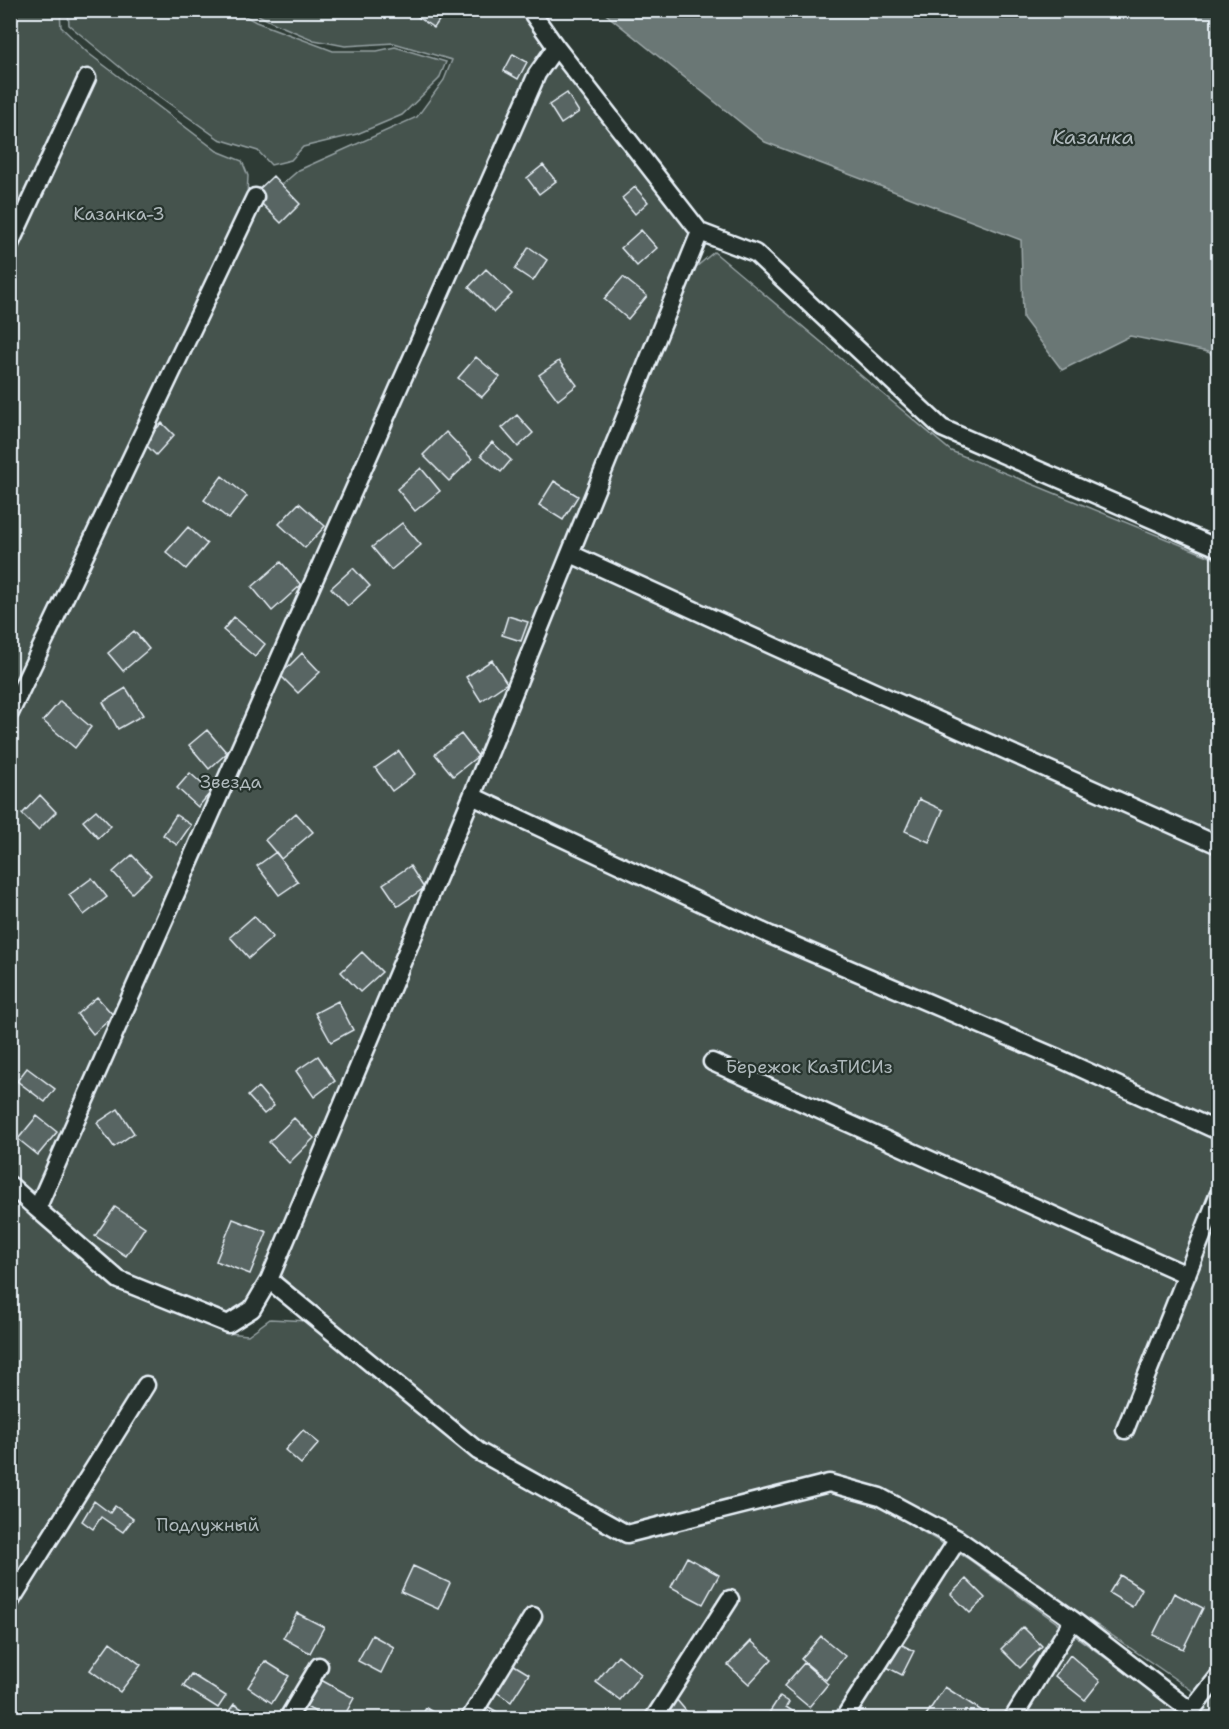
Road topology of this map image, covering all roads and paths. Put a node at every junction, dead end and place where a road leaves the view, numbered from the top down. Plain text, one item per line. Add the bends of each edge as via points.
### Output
1 (530, 10) edge
2 (556, 47) junction
3 (87, 78) dead end
4 (255, 197) dead end
5 (700, 232) junction
6 (10, 244) edge
7 (1218, 548) edge
8 (571, 554) junction
9 (10, 713) edge
10 (472, 796) junction
11 (1218, 845) edge
12 (712, 1062) dead end
13 (1218, 1131) edge
14 (10, 1185) edge
15 (1218, 1196) edge
16 (38, 1209) junction
17 (1187, 1275) junction
18 (269, 1280) junction
19 (146, 1385) dead end
20 (1125, 1430) dead end
21 (958, 1539) junction
22 (730, 1599) dead end
23 (10, 1602) edge
24 (534, 1616) dead end
25 (1073, 1620) junction
26 (319, 1666) dead end
27 (1218, 1677) edge
28 (1189, 1715) edge
29 (288, 1719) edge
30 (470, 1719) edge
31 (654, 1719) edge
32 (844, 1719) edge
33 (1013, 1719) edge

1 - 2 lane
2 - 5 lane
2 - 16 lane via 537,74
3 - 6 lane
4 - 9 lane
5 - 7 lane via 755,253 942,428
5 - 8 lane
8 - 10 lane
8 - 11 lane
10 - 13 lane via 770,934
10 - 18 lane
12 - 17 lane
14 - 16 lane
15 - 17 lane
16 - 18 lane via 119,1280 228,1324 252,1310
17 - 20 lane
18 - 21 lane via 478,1451 627,1534 830,1483 880,1497
19 - 23 lane
21 - 25 lane
21 - 32 lane
22 - 31 lane
24 - 30 lane
25 - 28 lane
25 - 33 lane
26 - 29 lane
27 - 28 lane

